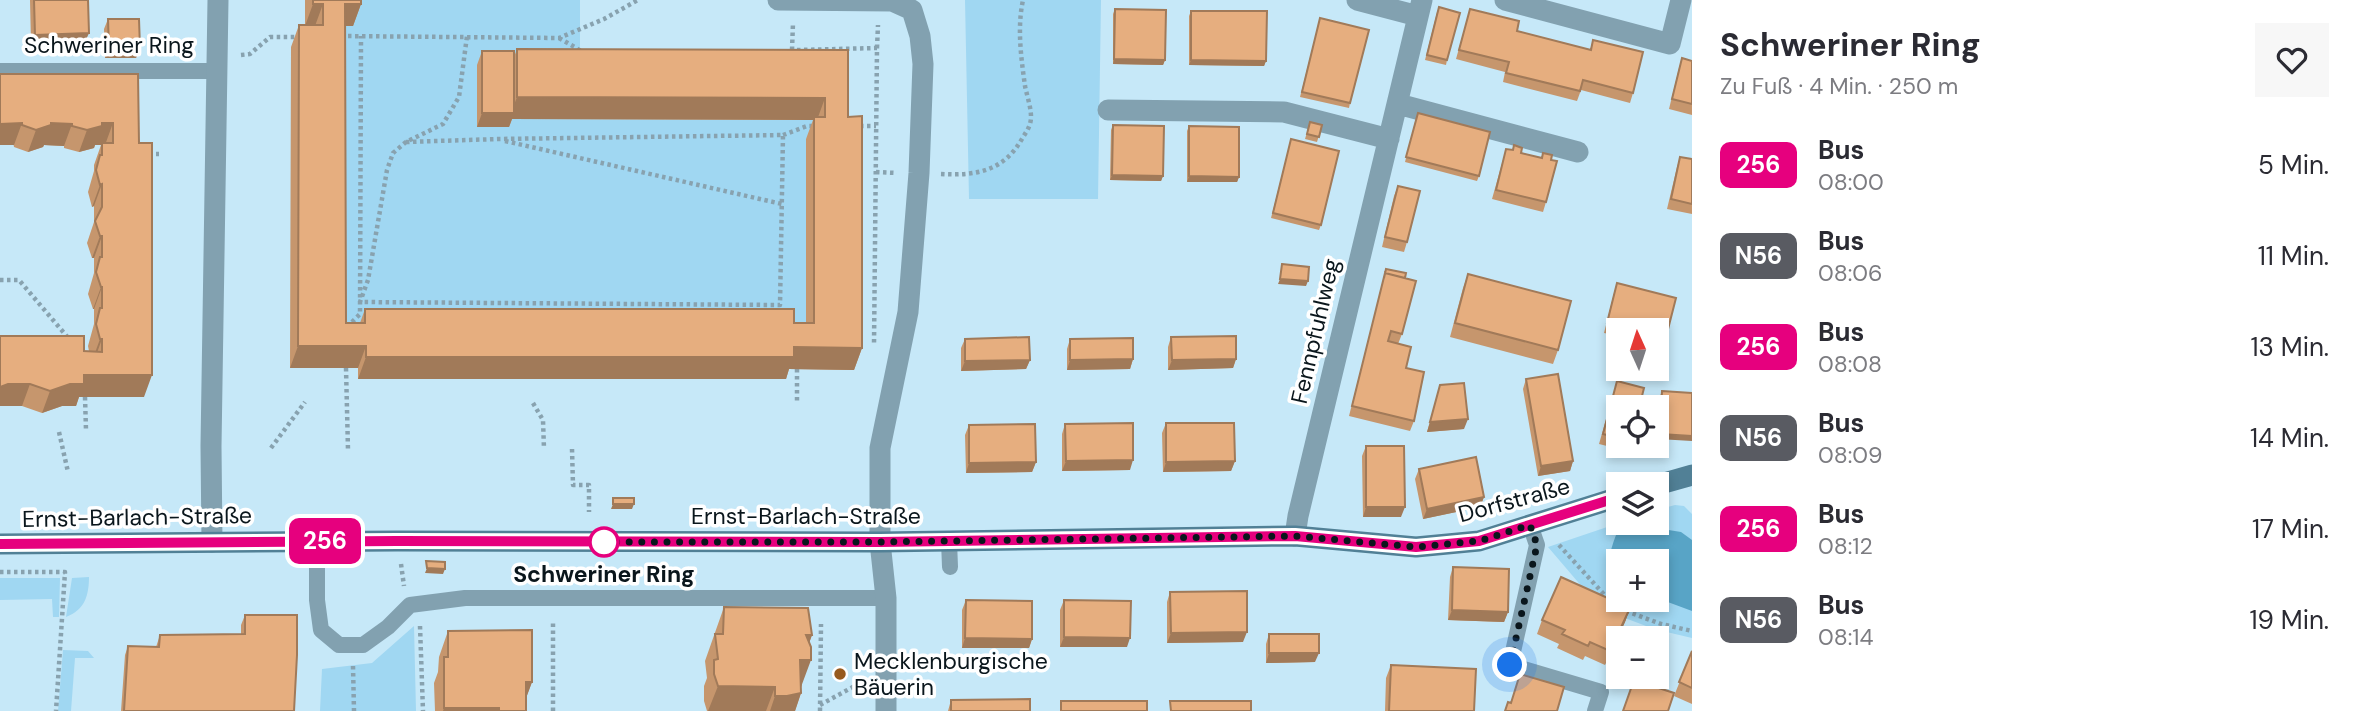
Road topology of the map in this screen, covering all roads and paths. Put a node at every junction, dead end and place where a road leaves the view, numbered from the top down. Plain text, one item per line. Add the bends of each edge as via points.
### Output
1 (219, 0) edge
2 (638, 0) edge
3 (778, 0) edge
4 (1023, 0) edge
5 (1357, 0) edge
6 (1505, 0) edge
7 (1681, 0) edge
8 (1420, 8) edge
9 (337, 36) edge
10 (361, 36) junction
11 (467, 36) junction
12 (304, 37) edge
13 (559, 38) junction
14 (778, 50) edge
15 (586, 53) edge
16 (219, 64) junction
17 (0, 71) edge
18 (1398, 104) junction
19 (1108, 110) dead end
20 (817, 126) edge
21 (852, 126) edge
22 (876, 126) junction
23 (783, 135) junction
24 (498, 139) junction
25 (1389, 139) junction
26 (406, 142) junction
27 (1578, 152) dead end
28 (140, 154) edge
29 (159, 154) dead end
30 (919, 173) junction
31 (782, 204) junction
32 (0, 280) edge
33 (360, 302) junction
34 (780, 305) junction
35 (788, 313) edge
36 (346, 336) edge
37 (874, 346) dead end
38 (76, 347) edge
39 (345, 368) edge
40 (797, 369) edge
41 (85, 397) edge
42 (305, 402) dead end
43 (533, 403) dead end
44 (797, 403) dead end
45 (86, 430) dead end
46 (59, 432) dead end
47 (271, 448) dead end
48 (544, 449) dead end
49 (572, 449) dead end
50 (348, 450) dead end
51 (68, 472) dead end
52 (1692, 475) edge
53 (1669, 482) edge
54 (1606, 501) edge
55 (590, 512) dead end
56 (1530, 525) junction
57 (1295, 536) junction
58 (1554, 539) dead end
59 (317, 541) junction
60 (949, 541) junction
61 (212, 542) junction
62 (880, 542) junction
63 (0, 544) edge
64 (950, 567) dead end
65 (403, 570) dead end
66 (0, 572) edge
67 (886, 598) junction
68 (410, 605) junction
69 (553, 623) dead end
70 (821, 624) dead end
71 (1692, 631) edge
72 (352, 645) junction
73 (870, 678) dead end
74 (820, 708) edge
75 (56, 711) edge
76 (354, 711) edge
77 (423, 711) edge
78 (553, 711) edge
79 (886, 711) edge
80 (1595, 711) edge

1 - 16 street, Schweriner Ring
2 - 13 path
3 - 30 street via 892,1 912,10 923,64
4 - 30 path via 1019,23 1031,116 1017,148 1001,164 967,175
5 - 8 street, Fennpfuhlweg
6 - 7 street via 1670,44
8 - 18 street, Fennpfuhlweg
9 - 10 path
10 - 11 path
10 - 33 path
11 - 13 path
11 - 26 path via 454,106 443,124
12 - 16 path via 270,37 250,54
13 - 15 path
14 - 22 path via 877,48
16 - 17 lane, Schweriner Ring
16 - 61 street, Schweriner Ring
18 - 25 street, Fennpfuhlweg
18 - 27 street
19 - 25 street via 1284,112
20 - 23 path
21 - 22 path
22 - 37 path
23 - 24 path
23 - 31 path
24 - 26 path
24 - 31 path
25 - 57 street, Fennpfuhlweg
26 - 33 path via 393,153 387,170
28 - 29 path
30 - 62 street via 908,312 880,448
31 - 34 path
32 - 38 path via 19,280
33 - 34 path
33 - 36 path via 360,314 346,327
34 - 35 path
39 - 50 path
40 - 44 path
41 - 45 path
42 - 47 path
43 - 48 path via 543,420
46 - 51 path
49 - 55 path via 573,485 589,485
52 - 53 main road
54 - 56 main road, Dorfstraße
56 - 57 main road, Dorfstraße via 1479,541 1416,547
56 - 80 lane via 1537,545 1510,665 1601,692
57 - 60 main road, Ernst-Barlach-Straße
58 - 71 path via 1616,607
59 - 61 main road, Ernst-Barlach-Straße
59 - 62 main road, Ernst-Barlach-Straße
59 - 72 lane via 321,631 339,645
60 - 62 main road, Ernst-Barlach-Straße
60 - 64 lane
61 - 63 main road, Ernst-Barlach-Straße
62 - 67 street
65 - 68 path
66 - 75 path via 65,572
67 - 68 lane via 466,598
67 - 79 street
68 - 72 lane via 363,645
68 - 77 path via 419,622
69 - 78 path
70 - 74 path
72 - 76 path
73 - 74 path

